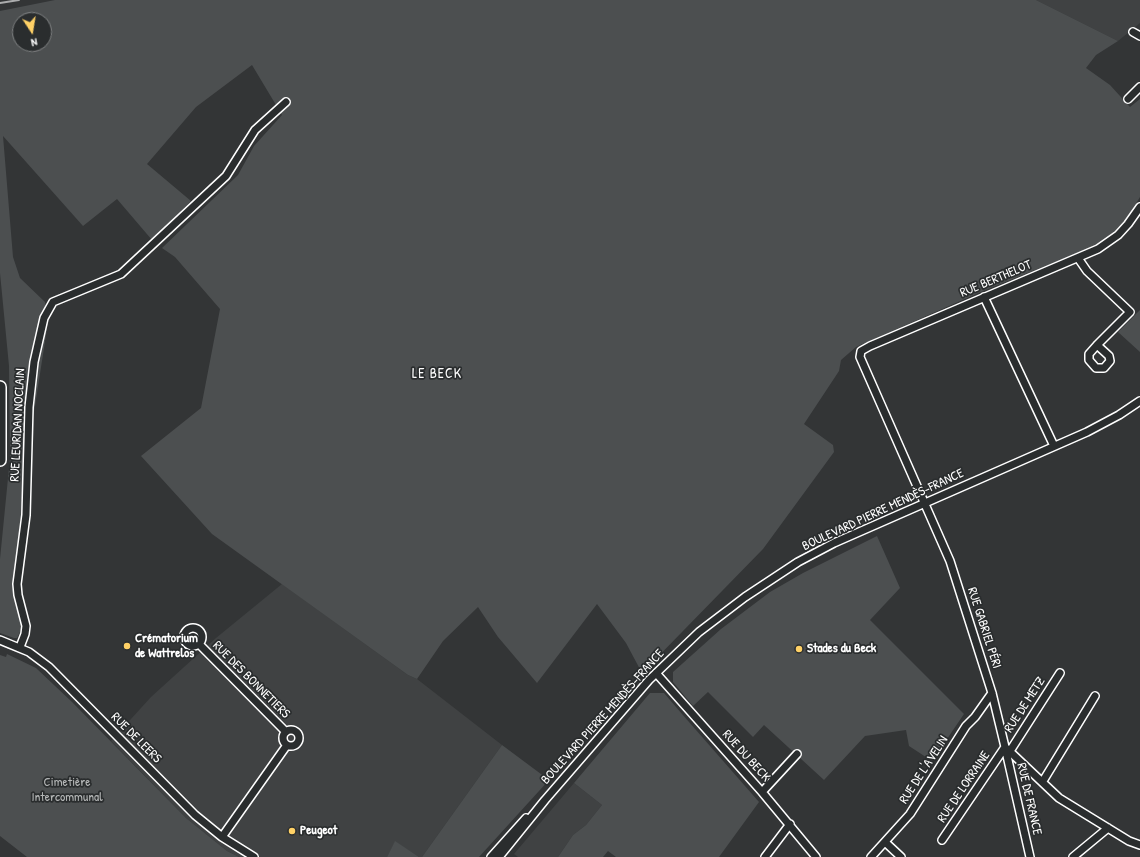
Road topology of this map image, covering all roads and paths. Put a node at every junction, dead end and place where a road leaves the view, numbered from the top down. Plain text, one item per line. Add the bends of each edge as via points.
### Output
1 (1133, 32) dead end
2 (1140, 36) edge
3 (1140, 87) edge
4 (1128, 100) dead end
5 (286, 102) dead end
6 (1140, 207) edge
7 (1078, 258) junction
8 (984, 297) junction
9 (1096, 345) dead end
10 (863, 365) joint
11 (0, 387) edge
12 (1140, 401) edge
13 (1054, 446) junction
14 (0, 460) edge
15 (925, 502) junction
16 (0, 640) edge
17 (199, 644) dead end
18 (20, 647) junction
19 (1060, 673) dead end
20 (656, 674) junction
21 (992, 693) junction
22 (1095, 696) dead end
23 (286, 732) junction
24 (287, 745) junction
25 (1007, 749) junction
26 (797, 754) dead end
27 (1043, 781) junction
28 (762, 792) junction
29 (529, 818) junction
30 (790, 824) junction
31 (1108, 828) junction
32 (222, 837) junction
33 (942, 840) dead end
34 (885, 842) junction
35 (1140, 846) edge
36 (254, 857) edge
37 (491, 857) edge
38 (499, 857) edge
39 (765, 857) edge
40 (816, 857) edge
41 (871, 857) edge
42 (901, 857) edge
43 (1030, 857) edge
44 (1073, 857) edge

1 - 2 street
3 - 4 street
5 - 18 street, RUE LEURIDAN NOCLAIN via 255,130 226,176 121,274 53,302 44,318 34,362 29,407 26,515 17,584 26,626
6 - 7 street, RUE BERTHELOT via 1114,239
7 - 8 street, RUE BERTHELOT
7 - 9 street via 1130,312
8 - 10 street, RUE BERTHELOT via 864,349 860,356
8 - 13 street
10 - 15 street, RUE GABRIEL PÉRI
11 - 14 highway
12 - 13 street, BOULEVARD PIERRE MENDÈS-FRANCE via 1103,424
13 - 15 street, BOULEVARD PIERRE MENDÈS-FRANCE
15 - 20 street, BOULEVARD PIERRE MENDÈS-FRANCE via 834,543 763,584 710,623
15 - 21 street, RUE GABRIEL PÉRI via 950,561
16 - 18 street, RUE DE LEERS
17 - 23 street, RUE DES BONNETIERS
18 - 32 street, RUE DE LEERS via 49,667 195,816
19 - 25 street, RUE DE METZ
20 - 28 street, RUE DU BECK
20 - 29 street, BOULEVARD PIERRE MENDÈS-FRANCE
21 - 25 street, RUE GABRIEL PÉRI
21 - 34 street, RUE DE L'AVELIN via 966,726 910,814
22 - 27 street
23 - 24 street via 283,739
23 - 24 street via 294,731 298,734 299,740 294,746
24 - 32 street
25 - 27 street
25 - 33 street, RUE DE LORRAINE
25 - 43 street, RUE DE FRANCE
26 - 28 street
27 - 31 street via 1059,798
28 - 30 street, RUE DU BECK
29 - 37 street, BOULEVARD PIERRE MENDÈS-FRANCE
29 - 38 street, BOULEVARD PIERRE MENDÈS-FRANCE
30 - 39 street
30 - 40 street, RUE DU BECK
31 - 35 street
31 - 44 street
32 - 36 street, RUE DE LEERS
34 - 41 street, RUE DE L'AVELIN
34 - 42 street

